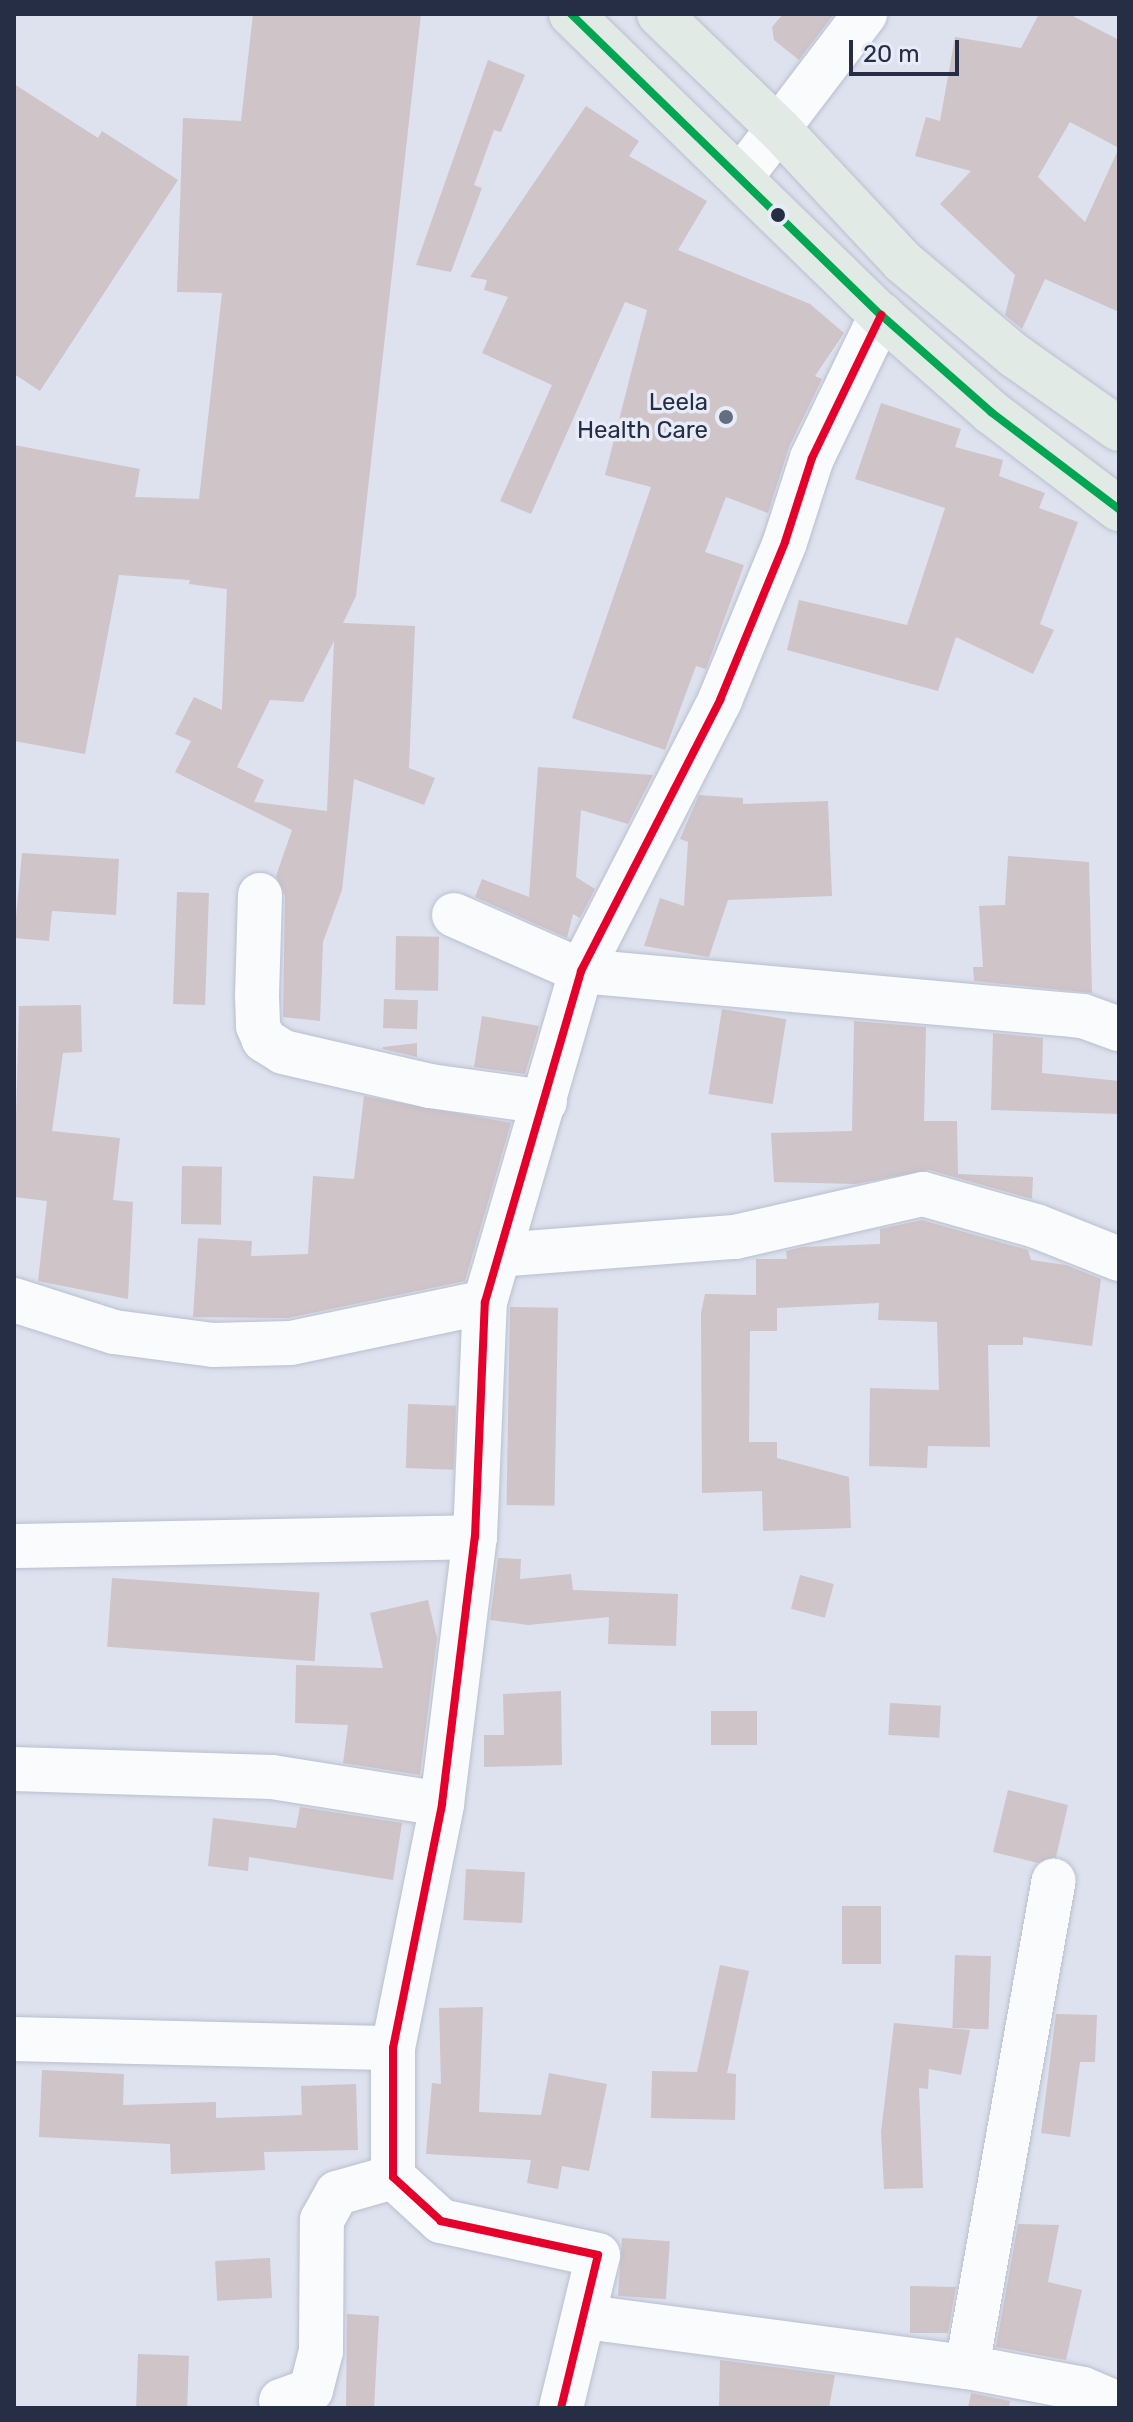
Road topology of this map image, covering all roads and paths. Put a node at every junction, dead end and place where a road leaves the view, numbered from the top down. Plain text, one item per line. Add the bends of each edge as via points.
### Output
1 (571, 14) edge
2 (659, 14) edge
3 (865, 14) edge
4 (780, 130) junction
5 (741, 177) junction
6 (881, 315) junction
7 (1101, 412) edge
8 (1119, 429) edge
9 (1119, 509) edge
10 (260, 895) dead end
11 (454, 915) dead end
12 (581, 971) junction
13 (1119, 1029) edge
14 (545, 1102) junction
15 (499, 1255) junction
16 (1119, 1259) edge
17 (14, 1300) edge
18 (485, 1302) junction
19 (475, 1537) junction
20 (14, 1546) edge
21 (14, 1769) edge
22 (442, 1804) junction
23 (1054, 1881) dead end
24 (14, 2039) edge
25 (393, 2048) junction
26 (393, 2177) junction
27 (586, 2317) junction
28 (967, 2367) junction
29 (281, 2401) dead end
30 (1119, 2404) edge
31 (561, 2408) edge

1 - 5 main road
2 - 4 main road
3 - 4 street
4 - 5 street
4 - 7 main road via 902,261 1015,356
5 - 6 main road
6 - 9 main road via 991,412
6 - 12 street via 812,458 785,542 720,700
7 - 8 main road
10 - 14 street via 257,995 264,1040 283,1052 430,1086
11 - 12 street
12 - 13 street via 1083,1016
12 - 14 street
14 - 15 street
15 - 16 street via 735,1237 923,1194 1036,1226
15 - 18 street
17 - 18 street via 114,1332 213,1345 291,1343
18 - 19 street
19 - 20 street
19 - 22 street
21 - 22 street via 272,1777
22 - 25 street
23 - 28 street
24 - 25 street
25 - 26 street
26 - 27 street via 441,2221 598,2255
26 - 29 street via 337,2193 322,2220 321,2351 311,2390
27 - 28 street
27 - 31 street
28 - 30 street via 1083,2389

